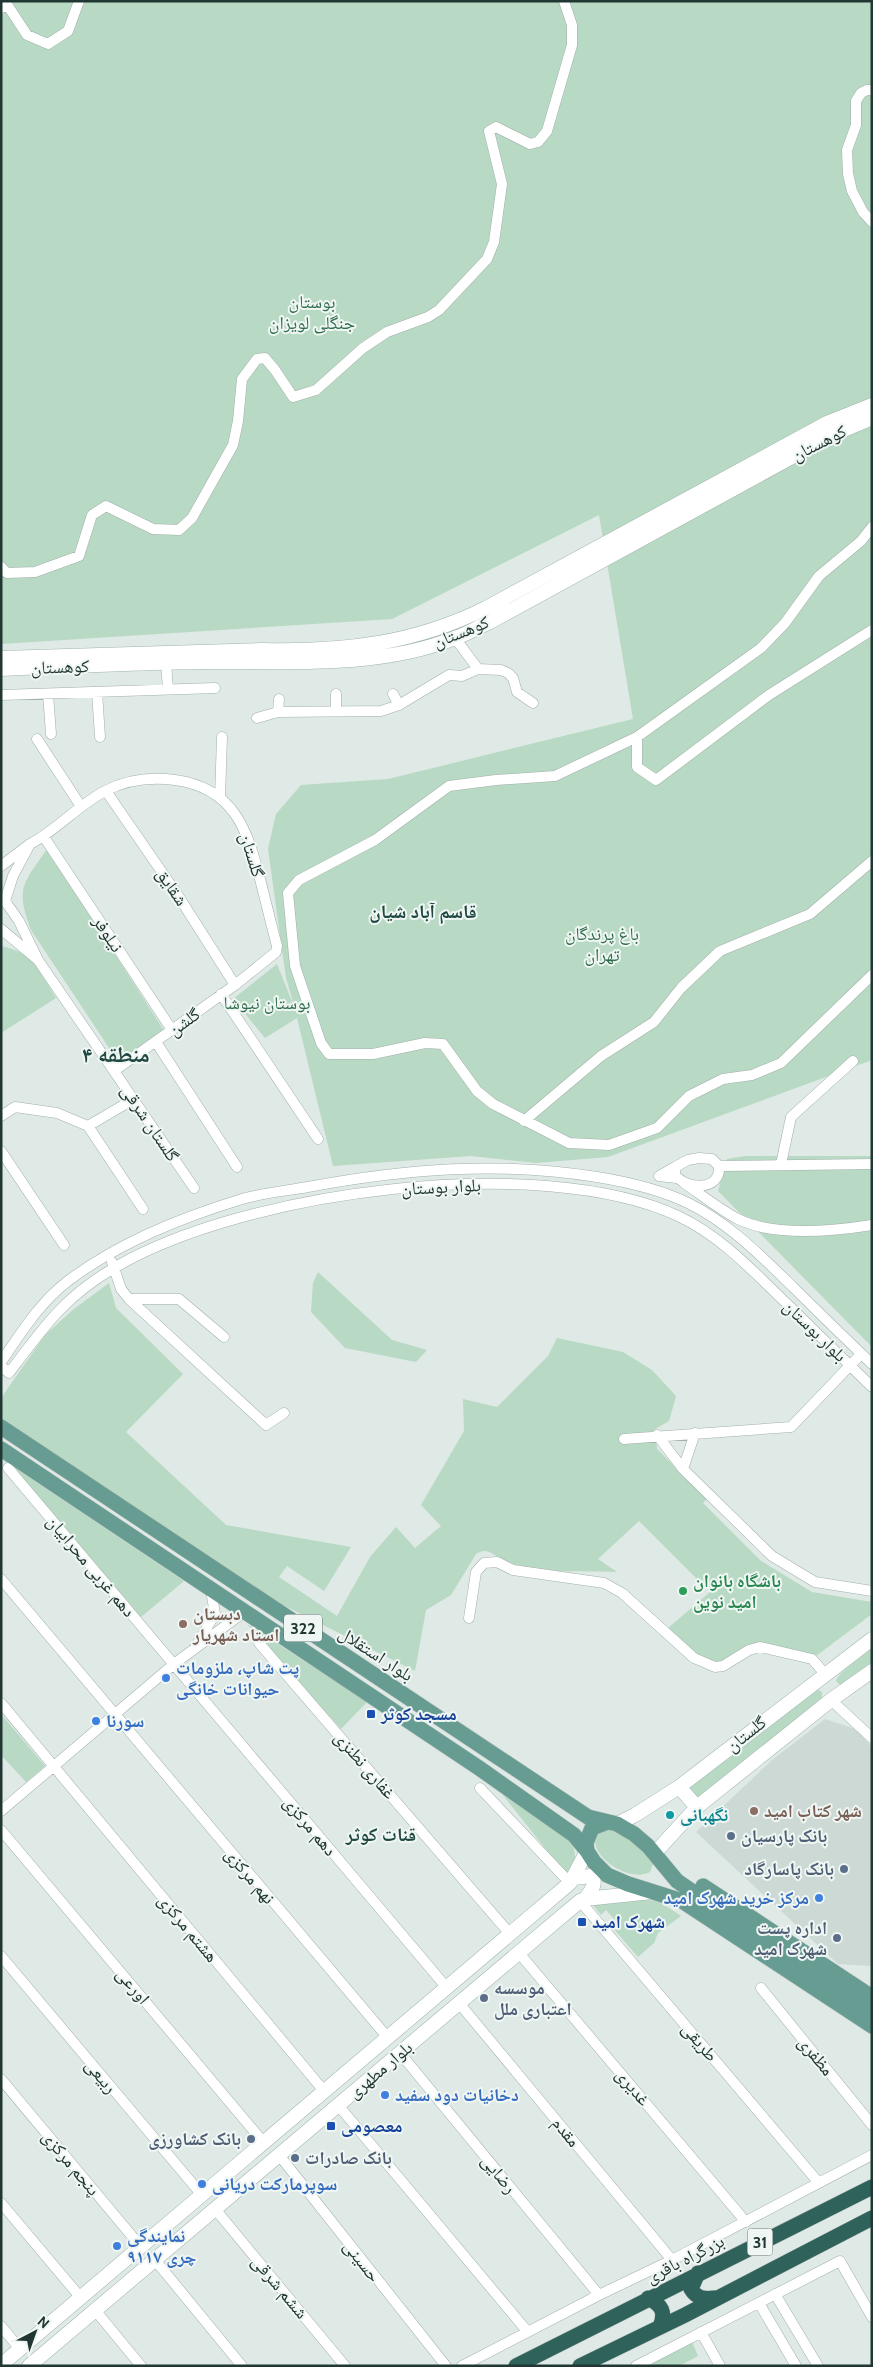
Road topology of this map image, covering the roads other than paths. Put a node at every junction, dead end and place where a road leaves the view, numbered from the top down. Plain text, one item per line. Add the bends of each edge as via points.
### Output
1 (79, 1) edge
2 (564, 1) edge
3 (1, 8) edge
4 (872, 90) edge
5 (872, 222) edge
6 (872, 405) edge
7 (872, 418) edge
8 (651, 527) junction
9 (872, 527) edge
10 (1, 567) edge
11 (872, 630) edge
12 (455, 638) junction
13 (1, 658) edge
14 (166, 663) junction
15 (1, 669) edge
16 (478, 669) junction
17 (215, 688) dead end
18 (168, 689) junction
19 (97, 692) junction
20 (48, 694) junction
21 (336, 694) dead end
22 (393, 694) dead end
23 (1, 695) edge
24 (279, 699) dead end
25 (533, 703) dead end
26 (399, 705) junction
27 (336, 710) junction
28 (278, 712) junction
29 (257, 718) dead end
30 (51, 734) dead end
31 (100, 737) dead end
32 (222, 737) dead end
33 (37, 738) dead end
34 (636, 738) junction
35 (106, 791) junction
36 (220, 798) junction
37 (80, 805) junction
38 (44, 837) junction
39 (30, 844) junction
40 (872, 861) edge
41 (1, 866) edge
42 (1, 889) edge
43 (3, 905) edge
44 (1, 929) edge
45 (276, 952) joint
46 (38, 960) junction
47 (872, 975) edge
48 (235, 984) junction
49 (221, 994) junction
50 (172, 1030) junction
51 (156, 1042) junction
52 (853, 1061) dead end
53 (114, 1071) junction
54 (134, 1099) junction
55 (1, 1116) edge
56 (524, 1120) junction
57 (88, 1126) junction
58 (318, 1139) dead end
59 (1, 1152) edge
60 (781, 1164) junction
61 (872, 1164) edge
62 (719, 1166) junction
63 (237, 1167) dead end
64 (675, 1167) junction
65 (462, 1168) junction
66 (659, 1176) junction
67 (680, 1180) junction
68 (464, 1184) junction
69 (706, 1184) junction
70 (452, 1185) junction
71 (194, 1188) dead end
72 (654, 1189) junction
73 (242, 1199) junction
74 (714, 1203) junction
75 (649, 1204) junction
76 (143, 1209) dead end
77 (250, 1214) junction
78 (872, 1225) edge
79 (746, 1243) junction
80 (64, 1244) dead end
81 (109, 1254) junction
82 (736, 1255) junction
83 (114, 1267) junction
84 (54, 1292) junction
85 (129, 1299) junction
86 (64, 1305) junction
87 (224, 1337) dead end
88 (861, 1354) junction
89 (1, 1362) edge
90 (872, 1364) edge
91 (850, 1365) junction
92 (1, 1366) edge
93 (872, 1387) edge
94 (284, 1413) dead end
95 (1, 1426) edge
96 (696, 1433) junction
97 (657, 1435) junction
98 (624, 1439) dead end
99 (1, 1449) edge
100 (8, 1468) dead end
101 (683, 1469) junction
102 (1, 1579) edge
103 (211, 1590) junction
104 (872, 1591) edge
105 (244, 1612) junction
106 (470, 1618) dead end
107 (872, 1639) edge
108 (259, 1643) dead end
109 (196, 1646) junction
110 (174, 1664) junction
111 (872, 1671) edge
112 (822, 1679) junction
113 (835, 1697) junction
114 (1, 1704) edge
115 (113, 1714) junction
116 (872, 1738) edge
117 (52, 1765) junction
118 (679, 1787) junction
119 (480, 1788) dead end
120 (557, 1797) junction
121 (697, 1807) junction
122 (538, 1810) junction
123 (1, 1811) edge
124 (613, 1823) junction
125 (1, 1830) edge
126 (587, 1851) junction
127 (654, 1854) junction
128 (572, 1880) junction
129 (677, 1881) junction
130 (663, 1894) junction
131 (583, 1900) junction
132 (510, 1934) junction
133 (520, 1953) junction
134 (1, 1956) edge
135 (446, 1988) junction
136 (761, 1988) dead end
137 (872, 1997) edge
138 (460, 2003) junction
139 (872, 2014) edge
140 (872, 2026) edge
141 (388, 2038) junction
142 (872, 2038) edge
143 (400, 2053) junction
144 (1, 2079) edge
145 (324, 2091) junction
146 (338, 2105) junction
147 (872, 2125) edge
148 (264, 2143) junction
149 (279, 2155) junction
150 (872, 2155) edge
151 (819, 2183) junction
152 (872, 2187) edge
153 (202, 2196) junction
154 (1, 2203) edge
155 (215, 2209) junction
156 (872, 2218) edge
157 (746, 2222) junction
158 (141, 2247) junction
159 (154, 2260) junction
160 (672, 2260) junction
161 (698, 2273) junction
162 (775, 2294) junction
163 (599, 2295) junction
164 (81, 2298) junction
165 (648, 2298) junction
166 (715, 2298) junction
167 (759, 2303) junction
168 (95, 2310) junction
169 (872, 2317) edge
170 (1, 2326) edge
171 (660, 2326) junction
172 (527, 2331) junction
173 (700, 2332) junction
174 (20, 2349) junction
175 (33, 2364) edge
176 (642, 2364) edge
177 (1, 2365) edge
178 (140, 2366) edge
179 (242, 2366) edge
180 (346, 2366) edge
181 (446, 2366) edge
182 (462, 2366) edge
183 (516, 2366) edge
184 (580, 2366) edge
185 (720, 2366) edge
186 (796, 2366) edge
187 (818, 2366) edge

1 - 3 street via 68,31 48,44 27,35 8,6
2 - 10 street via 572,25 572,44 547,131 538,142 530,144 496,127 489,131 502,184 494,242 487,259 439,310 387,332 363,348 316,390 302,395 293,397 276,370 264,358 256,359 242,379 232,445 192,518 179,530 152,530 106,506 92,515 78,556 35,572 7,573
4 - 5 street via 862,93 856,101 856,124 847,150 852,191
6 - 8 main road, کوهستان via 827,423
7 - 8 main road, کوهستان
8 - 12 main road, کوهستان via 490,622
8 - 13 main road, کوهستان via 459,621 400,640 302,651
9 - 34 street via 861,541 819,576 785,623 760,648
11 - 34 street via 769,695 656,780 637,767
12 - 14 main road, کوهستان via 405,652 362,658
12 - 16 street
14 - 15 main road, کوهستان
14 - 18 street
16 - 25 street via 508,673 517,692
16 - 26 street via 462,676 449,675
17 - 18 street
18 - 19 street
19 - 20 street
19 - 31 street
20 - 23 street
20 - 30 street
21 - 27 street
22 - 26 street
24 - 28 street
26 - 27 street via 381,711
27 - 28 street
28 - 29 street
32 - 36 street
33 - 37 street
34 - 56 street via 554,776 449,786 375,840 299,880 288,893 295,966 321,1043 329,1054 373,1054 425,1043 443,1044 477,1091 493,1104
35 - 36 street, گلستان via 137,780 165,779 192,784
35 - 37 street, گلستان
35 - 48 street, شقایق
36 - 45 street, گلستان via 238,818 251,845
37 - 38 street, گلستان
38 - 39 street, گلستان
38 - 50 street, نیلوفر
39 - 41 street, گلستان
39 - 43 street via 12,876
40 - 56 street via 810,914 720,951 681,988 654,1022 601,1056
42 - 43 street
43 - 46 street via 19,921
44 - 46 street
45 - 48 street, گلشن
46 - 53 street, گلستان شرقی
47 - 56 street via 781,1063 752,1075 723,1079 689,1096 657,1128 609,1145 570,1143
48 - 49 street, گلشن
49 - 50 street, گلشن
49 - 58 street
50 - 51 street, گلشن
51 - 53 street, گلشن
51 - 63 street
52 - 60 street via 791,1117
53 - 54 street, گلستان شرقی
54 - 57 street
54 - 71 street, گلستان شرقی
55 - 57 street via 15,1107 57,1113
57 - 76 street
59 - 80 street
60 - 61 street
60 - 62 street
62 - 64 street via 712,1159 699,1158
62 - 69 street via 717,1176
64 - 66 street
64 - 67 street
65 - 68 street
65 - 70 street
65 - 72 street, بلوار بوستان via 578,1174
65 - 73 street, بلوار بوستان via 367,1176
66 - 67 street
66 - 72 street
67 - 69 street via 695,1186
67 - 74 street
68 - 70 street, بلوار بوستان
68 - 75 street, بلوار بوستان via 576,1190
69 - 74 street
70 - 77 street, بلوار بوستان via 369,1192
72 - 75 street
72 - 79 street, بلوار بوستان via 718,1220
73 - 77 street
73 - 81 street, بلوار بوستان via 194,1215
74 - 78 street via 739,1220 767,1229
75 - 82 street, بلوار بوستان via 680,1217
77 - 83 street, بلوار بوستان via 204,1228
79 - 82 street
79 - 88 street, بلوار بوستان
81 - 83 street
81 - 84 street, بلوار بوستان
82 - 91 street, بلوار بوستان
83 - 85 street via 121,1289
83 - 86 street, بلوار بوستان
84 - 86 street
84 - 89 street, بلوار بوستان
85 - 87 street via 179,1299
85 - 94 street via 266,1425
86 - 92 street, بلوار بوستان via 50,1318 9,1372
88 - 90 street, بلوار بوستان
88 - 91 street
91 - 93 street, بلوار بوستان
91 - 96 street via 791,1427
95 - 120 main road, بلوار استقلال / 322
96 - 97 street
96 - 101 street
97 - 98 street
97 - 101 street
99 - 103 main road, 322
100 - 110 street, دهم غربی محرابیان
101 - 104 street via 772,1556 815,1582
102 - 115 street, نهم مرکزی
103 - 105 main road, 322
103 - 109 street via 216,1614
105 - 109 street
105 - 122 main road, 322
106 - 112 street via 476,1572 490,1561 513,1570 604,1583 622,1593 694,1658 705,1664 723,1666 760,1647 812,1659
107 - 112 main road, گلستان
108 - 132 street, غفاری نطنزی
109 - 110 street
110 - 115 street
110 - 135 street, دهم مرکزی
111 - 113 main road, گلستان
112 - 113 main road
112 - 118 main road, گلستان via 746,1733
113 - 116 street
113 - 121 main road, گلستان
114 - 117 street, هشتم مرکزی
115 - 117 street
115 - 141 street, نهم مرکزی
117 - 123 street
117 - 145 street, هشتم مرکزی
118 - 121 main road
118 - 124 main road, گلستان via 635,1816
119 - 128 street
120 - 122 main road via 562,1804 557,1811 551,1814
120 - 124 main road, بلوار استقلال / 322 via 588,1817
121 - 127 main road, گلستان
122 - 126 main road, 322 via 574,1835
124 - 126 main road via 598,1825 590,1831
124 - 127 main road, بلوار استقلال via 634,1834
125 - 148 street, اورعی
126 - 128 main road
126 - 130 main road via 599,1868 616,1880
127 - 129 main road, بلوار استقلال
128 - 131 main road via 585,1875 594,1880
128 - 132 main road, بلوار مطهری
129 - 137 main road via 706,1887
129 - 139 main road
130 - 131 main road
130 - 140 main road via 698,1911
130 - 142 main road
131 - 133 main road, بلوار مطهری
131 - 151 street, طریقی
132 - 135 main road, بلوار مطهری
133 - 138 main road, بلوار مطهری
133 - 157 street, غدیری
134 - 153 street, ربیعی
135 - 141 main road, بلوار مطهری
136 - 147 street, مظفری
138 - 143 main road, بلوار مطهری
138 - 160 street, مقدم
141 - 145 main road, بلوار مطهری
143 - 146 main road, بلوار مطهری
143 - 163 street, رضایی
144 - 158 street, پنجم مرکزی
145 - 148 main road, بلوار مطهری
146 - 149 main road, بلوار مطهری
146 - 172 street
148 - 153 main road, بلوار مطهری
149 - 155 main road, بلوار مطهری
149 - 181 street, حسینی
150 - 151 street
151 - 157 street
152 - 161 highway, بزرگراه باقری / 31
153 - 158 main road, بلوار مطهری
154 - 164 street
155 - 159 main road, بلوار مطهری
155 - 180 street, ششم شرقی
156 - 166 highway, 31
157 - 160 street
158 - 164 main road, بلوار مطهری
159 - 168 main road, بلوار مطهری
159 - 179 street
160 - 163 street
161 - 165 highway, بزرگراه باقری / 31
161 - 166 highway via 691,2289 694,2295 703,2299
162 - 167 street
162 - 169 street via 840,2261
162 - 187 street
163 - 172 street
164 - 174 main road, بلوار مطهری
165 - 171 highway via 662,2309 664,2317
165 - 183 highway, بزرگراه باقری / 31
166 - 171 highway, 31
167 - 173 street
167 - 186 street
168 - 175 main road, بلوار مطهری
168 - 178 street
170 - 174 street
171 - 184 highway, 31
172 - 182 street
173 - 176 street
173 - 185 street
174 - 177 main road, بلوار مطهری

